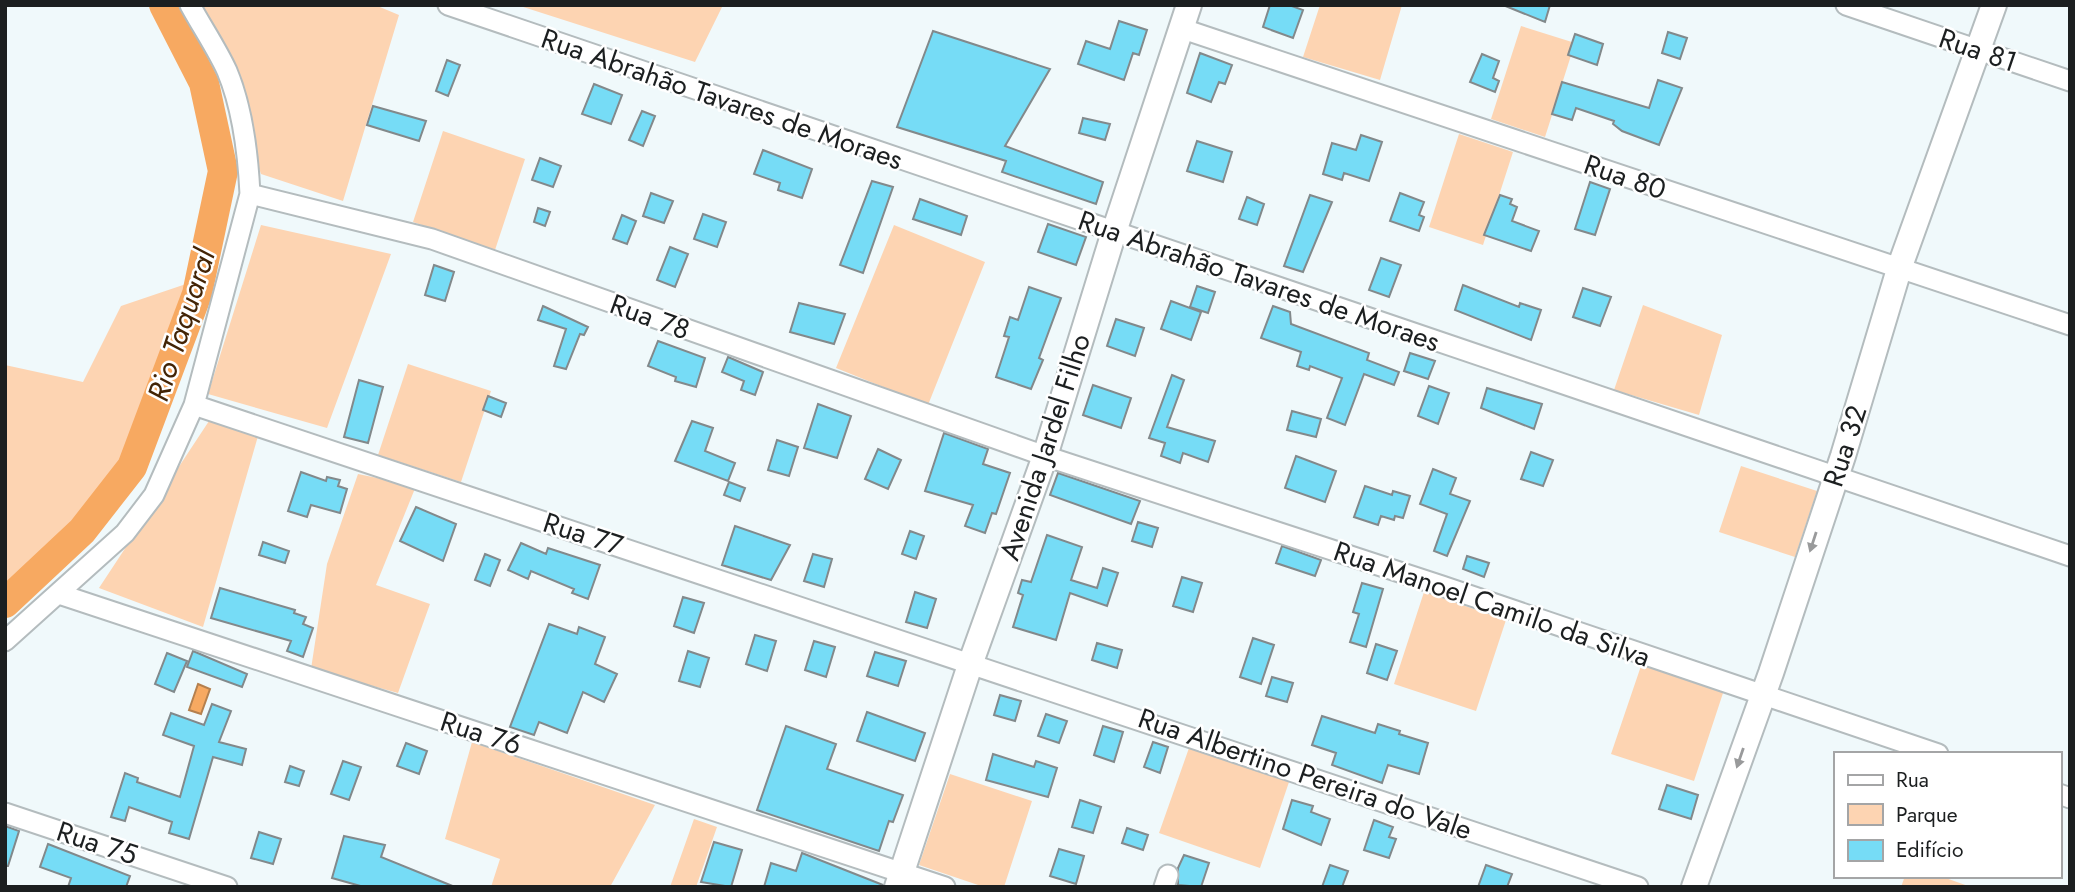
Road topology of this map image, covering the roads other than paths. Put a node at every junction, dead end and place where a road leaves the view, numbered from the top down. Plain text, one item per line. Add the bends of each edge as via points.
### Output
1 (190, 5) edge
2 (448, 5) edge
3 (1189, 5) edge
4 (1846, 5) edge
5 (1994, 5) edge
6 (1180, 29) junction
7 (1977, 49) junction
8 (2070, 81) edge
9 (250, 194) junction
10 (1114, 232) junction
11 (1900, 266) junction
12 (2070, 325) edge
13 (194, 405) junction
14 (1045, 456) junction
15 (1834, 477) junction
16 (2070, 556) edge
17 (59, 594) junction
18 (5, 641) edge
19 (971, 662) junction
20 (1762, 696) junction
21 (1932, 752) edge
22 (5, 813) edge
23 (900, 879) edge
24 (227, 887) edge
25 (945, 887) edge
26 (1638, 887) edge
27 (1694, 887) edge

1 - 9 street via 235,92
2 - 10 street, Rua Abrahão Tavares de Moraes
3 - 6 main road, Avenida Jardel Filho
4 - 7 street, Rua 81
5 - 7 main road, Rua 32
6 - 10 main road, Avenida Jardel Filho
6 - 11 street, Rua 80
7 - 8 street, Rua 81
7 - 11 main road, Rua 32
9 - 13 street
9 - 14 street, Rua 78 via 432,239
10 - 14 main road, Avenida Jardel Filho
10 - 15 street, Rua Abrahão Tavares de Moraes
11 - 12 street, Rua 80
11 - 15 main road, Rua 32
13 - 17 street via 171,463 147,506 125,533
13 - 19 street, Rua 77
14 - 19 main road, Avenida Jardel Filho
14 - 20 street, Rua Manoel Camilo da Silva
15 - 16 street, Rua Abrahão Tavares de Moraes
15 -> 20 main road, Rua 32
17 - 18 street
17 - 23 street, Rua 76
19 - 23 main road, Avenida Jardel Filho
19 - 26 street, Rua Albertino Pereira do Vale
20 - 21 street, Rua Manoel Camilo da Silva
20 -> 27 main road, Rua 32
22 - 24 street, Rua 75
23 - 25 street, Rua 76

